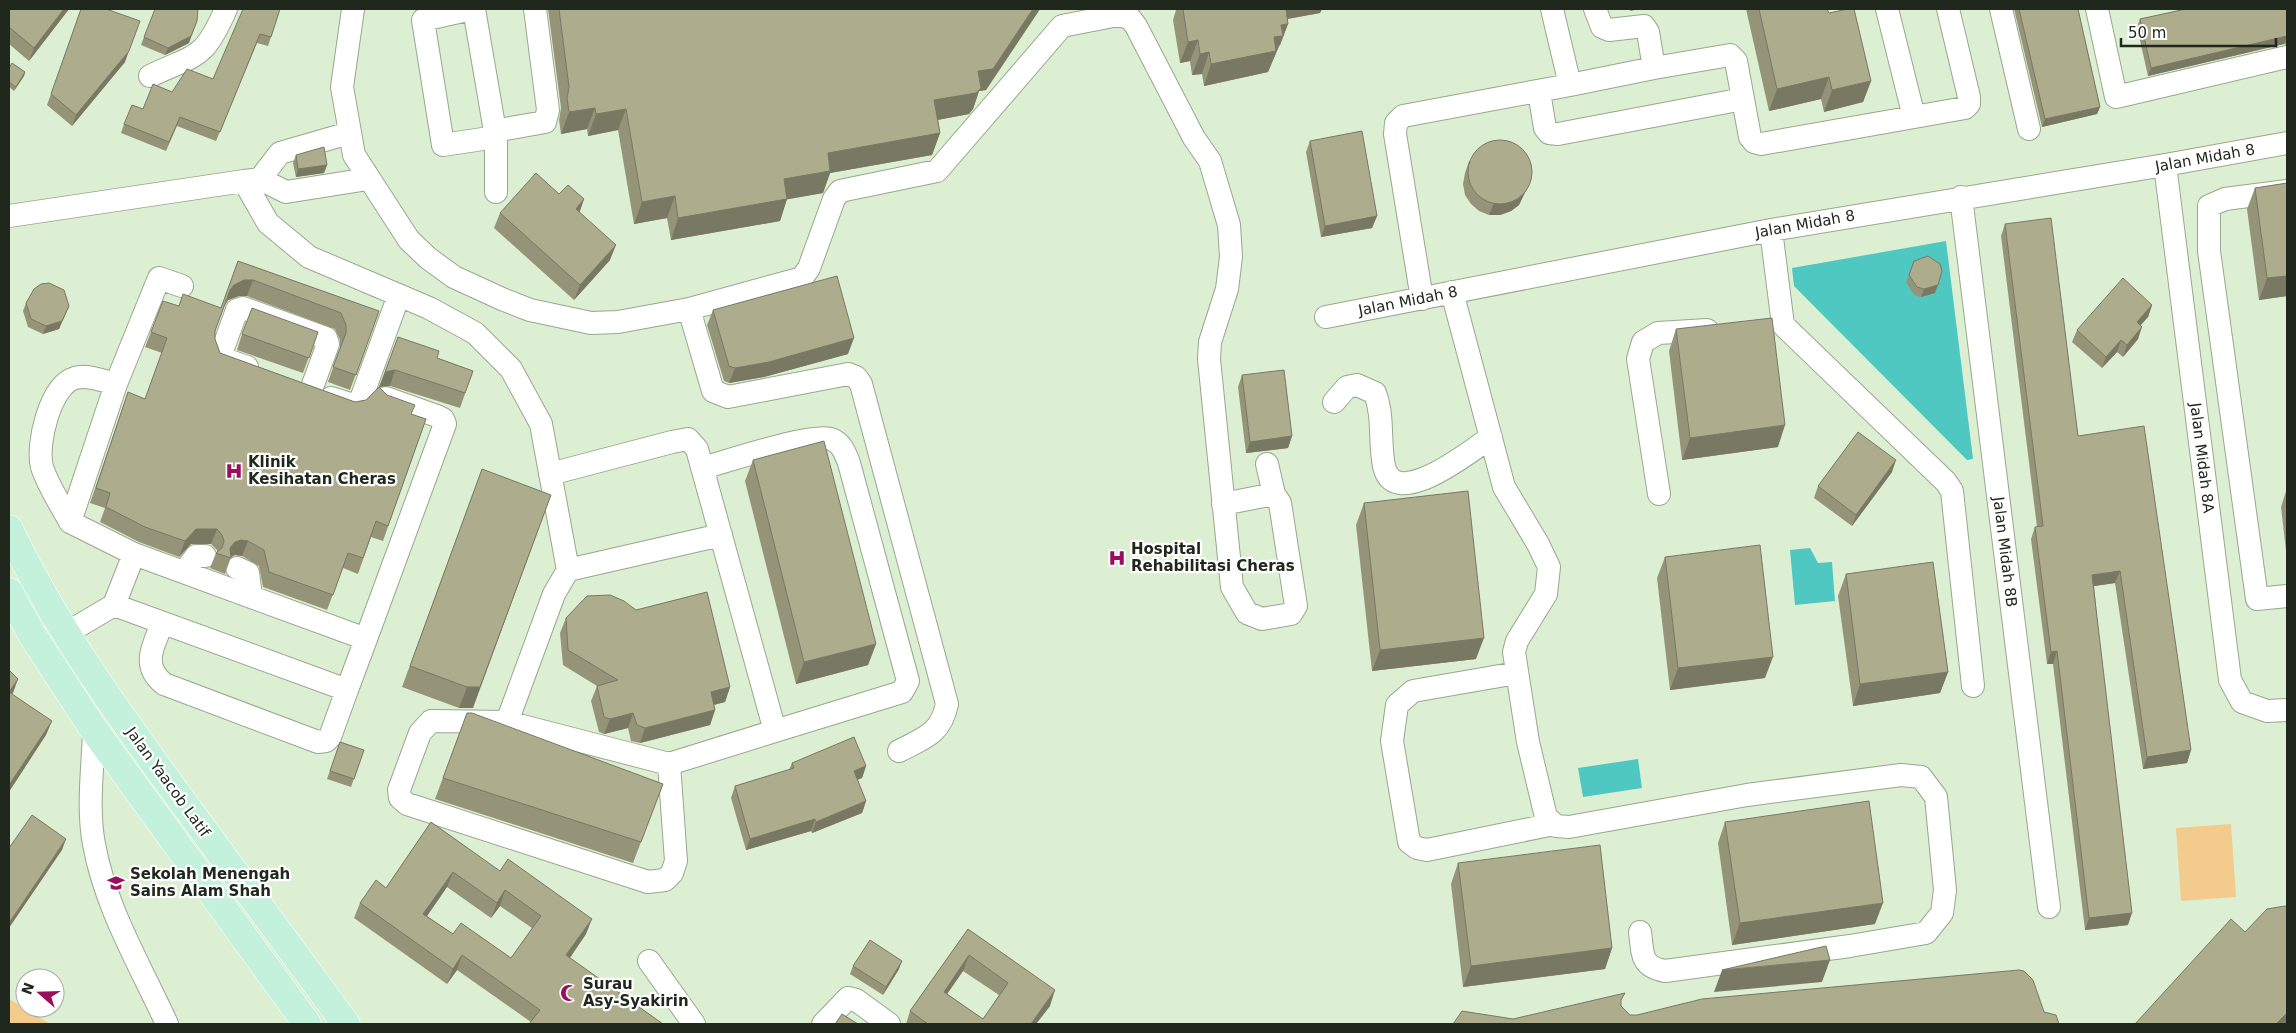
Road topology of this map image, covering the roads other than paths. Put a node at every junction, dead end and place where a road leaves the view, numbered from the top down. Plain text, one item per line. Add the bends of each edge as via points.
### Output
1 (226, 9) edge
2 (353, 9) edge
3 (473, 9) edge
4 (535, 9) edge
5 (1552, 9) edge
6 (1595, 9) edge
7 (1886, 9) edge
8 (1948, 9) edge
9 (2001, 9) edge
10 (2098, 9) edge
11 (2287, 57) edge
12 (1654, 68) junction
13 (150, 76) dead end
14 (1570, 86) junction
15 (1539, 92) junction
16 (1743, 99) junction
17 (1914, 117) junction
18 (2029, 129) dead end
19 (349, 133) junction
20 (495, 134) junction
21 (2287, 143) edge
22 (2165, 166) junction
23 (368, 179) junction
24 (252, 180) junction
25 (2287, 191) edge
26 (496, 192) dead end
27 (1961, 197) junction
28 (9, 216) edge
29 (1771, 230) junction
30 (182, 286) dead end
31 (1452, 292) junction
32 (399, 295) junction
33 (1422, 299) junction
34 (689, 309) junction
35 (1326, 317) dead end
36 (1725, 328) edge
37 (268, 374) edge
38 (116, 384) junction
39 (386, 398) edge
40 (1334, 402) dead end
41 (1490, 437) junction
42 (1267, 464) dead end
43 (702, 468) junction
44 (550, 474) junction
45 (1274, 494) junction
46 (1659, 494) dead end
47 (1223, 504) junction
48 (70, 522) junction
49 (9, 529) edge
50 (721, 535) junction
51 (134, 554) junction
52 (205, 556) dead end
53 (237, 568) dead end
54 (568, 570) junction
55 (184, 572) junction
56 (9, 592) edge
57 (250, 596) junction
58 (2287, 596) edge
59 (114, 605) junction
60 (162, 624) junction
61 (65, 634) junction
62 (366, 640) junction
63 (1517, 673) junction
64 (1973, 686) dead end
65 (347, 690) junction
66 (2287, 710) edge
67 (507, 722) junction
68 (94, 730) junction
69 (775, 731) junction
70 (899, 751) dead end
71 (669, 764) junction
72 (1554, 824) junction
73 (2049, 908) dead end
74 (1640, 932) dead end
75 (649, 961) dead end
76 (167, 1024) edge
77 (307, 1024) edge
78 (346, 1024) edge
79 (694, 1024) edge
80 (824, 1024) edge
81 (889, 1024) edge

1 - 13 street via 214,36 201,52
2 - 19 street via 342,87
3 - 20 street
3 - 20 street via 423,20 444,145
4 - 20 street via 548,110 545,122
5 - 14 street
6 - 12 street via 1602,28 1644,26 1648,32
7 - 17 street
8 - 17 street via 1969,104 1964,108
9 - 18 street
10 - 11 street via 2116,97
12 - 14 street
12 - 16 street via 1730,55 1736,61
14 - 15 street
15 - 16 street via 1545,128 1549,133 1558,134
15 - 33 street via 1403,116 1396,123 1394,134
16 - 17 street via 1750,137 1761,144
19 - 23 street via 354,155
19 - 24 street via 280,153
20 - 26 street
21 - 22 street, Jalan Midah 8
22 - 27 street, Jalan Midah 8
22 - 66 street, Jalan Midah 8A via 2230,680 2242,702 2267,711
23 - 24 street via 286,192
23 - 34 street via 409,240 428,258 454,277 502,299 591,324
24 - 28 street
24 - 32 street via 268,223 309,257
25 - 58 street via 2225,199 2209,206 2209,251 2257,599
27 - 29 street, Jalan Midah 8
27 - 73 street, Jalan Midah 8B
29 - 31 street, Jalan Midah 8
29 - 64 street via 1773,326 1952,490
30 - 38 street via 158,278
31 - 33 street, Jalan Midah 8
31 - 41 street
32 - 37 street via 357,404 302,387 328,344 326,338 243,308 237,310 222,351 224,359
32 - 44 street via 475,333 511,369 541,424
33 - 35 street, Jalan Midah 8
34 - 47 street via 802,278 809,268 834,198 840,191 937,171 1062,26 1118,15 1130,18 1194,138 1210,161 1229,225 1231,257 1228,281 1210,342 1209,359
34 - 70 street via 713,391 728,397 848,374 861,384 947,704 936,732
36 - 46 street via 1658,333 1643,342 1638,360
38 - 48 street
38 - 48 street via 89,377 74,378 65,384 52,404 43,428 42,466
39 - 62 street via 437,416 445,424
40 - 41 street via 1347,387 1357,385 1375,393 1381,417 1384,465 1387,475 1396,482 1406,484 1436,474
41 - 63 street via 1504,487 1549,567 1546,594 1517,642 1514,652
42 - 45 street
43 - 44 street via 697,449 688,440
43 - 50 street
43 - 69 street via 811,438 830,438 842,447 849,463 908,681 902,692
44 - 54 street
45 - 47 street
45 - 47 street via 1280,503 1296,606 1291,614 1262,619 1254,617 1247,614 1236,597 1232,587
48 - 51 street
49 - 61 main road, Jalan Yaacob Latif
50 - 54 street
50 - 69 street
51 - 55 street
51 - 59 street
52 - 55 street via 196,556
53 - 57 street via 248,574
54 - 67 street via 554,594
55 - 57 street
56 - 68 main road, Jalan Yaacob Latif via 31,633
57 - 62 street
59 - 60 street
59 - 61 street
60 - 65 street
60 - 65 street via 149,660 164,684 318,742 330,737
61 - 78 main road, Jalan Yaacob Latif via 116,710
62 - 65 street
63 - 72 street via 1528,742 1546,818
63 - 72 street via 1413,691 1396,705 1392,742 1409,842 1427,850
67 - 71 street
67 - 71 street via 431,721 420,733 400,798 407,804 648,882 665,880 676,862
68 - 76 street via 93,843 112,906
68 - 77 main road, Jalan Yaacob Latif
69 - 71 street
72 - 74 street via 1569,828 1746,795 1901,775 1921,777 1936,797 1945,890 1942,913 1926,933 1665,971 1652,968 1644,959
75 - 79 street
80 - 81 street via 848,998 856,1000

